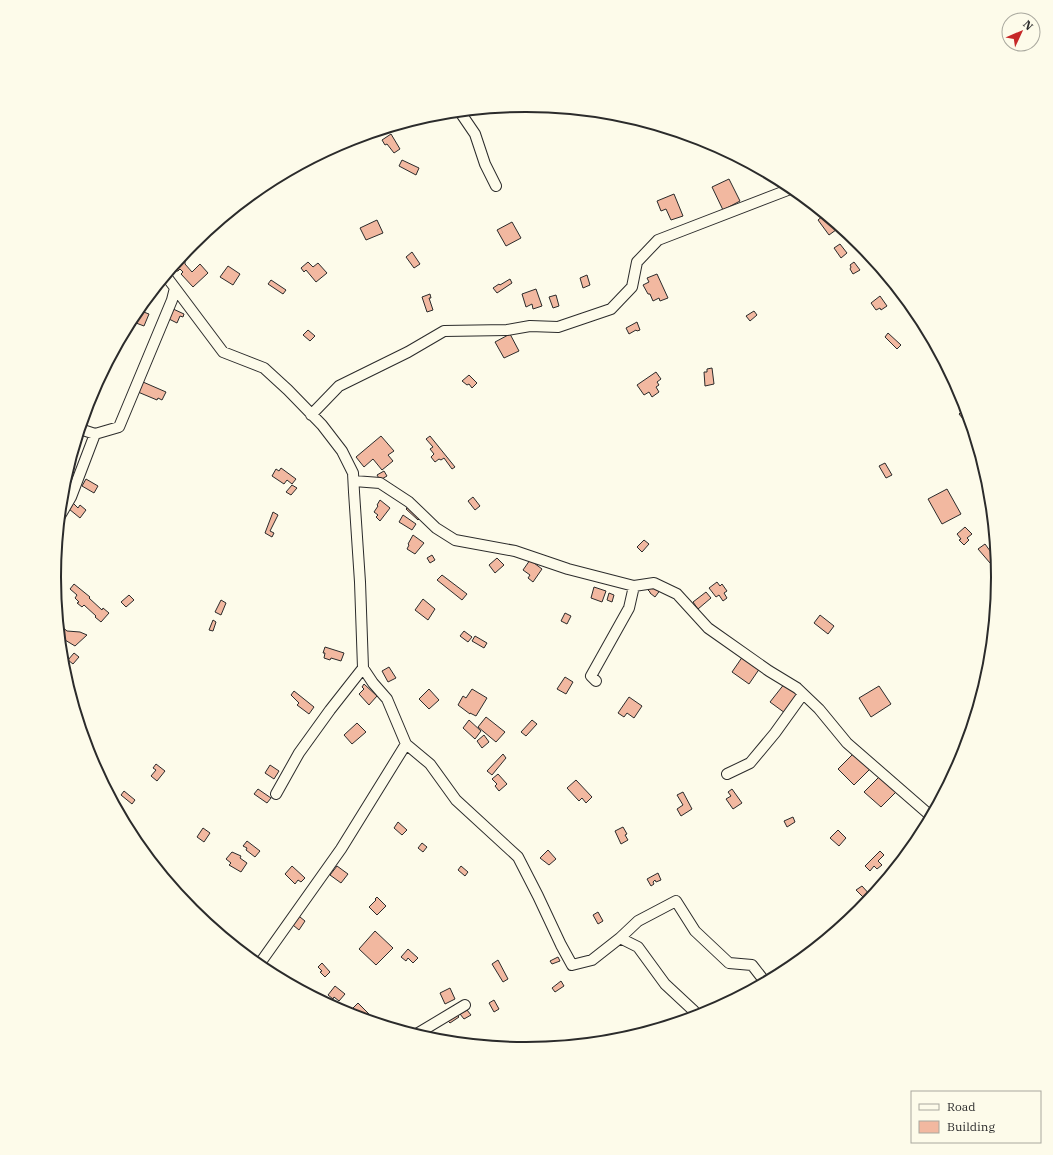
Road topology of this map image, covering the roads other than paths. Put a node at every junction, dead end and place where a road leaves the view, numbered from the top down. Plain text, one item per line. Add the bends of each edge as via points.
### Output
1 (463, 116) edge
2 (496, 186) dead end
3 (786, 191) edge
4 (169, 280) edge
5 (175, 288) junction
6 (311, 414) junction
7 (85, 431) edge
8 (95, 434) junction
9 (354, 481) junction
10 (67, 503) edge
11 (634, 586) junction
12 (363, 668) junction
13 (596, 681) dead end
14 (803, 694) junction
15 (406, 744) junction
16 (727, 774) dead end
17 (276, 794) dead end
18 (928, 813) edge
19 (620, 938) junction
20 (262, 961) edge
21 (763, 979) edge
22 (464, 1005) dead end
23 (694, 1012) edge
24 (422, 1031) edge

1 - 2 street via 475,134
3 - 6 street via 658,240 637,262 632,287 611,308 558,327 444,331 339,386
4 - 5 street
5 - 6 street via 223,352 264,368
5 - 8 street via 119,427
6 - 9 street via 342,451 354,473
7 - 8 street
8 - 10 street
9 - 11 street via 380,483 409,502 436,528 455,540 515,550 568,569
9 - 12 street
11 - 13 street via 629,608 591,676
11 - 14 street via 654,583 676,594 708,628
12 - 15 street via 387,699
12 - 17 street via 299,753
14 - 16 street via 750,763
14 - 18 street via 847,743
15 - 19 street via 430,764 456,800 518,857 572,965 592,960
15 - 20 street via 341,849
19 - 21 street via 638,921 676,901 695,932 729,963 752,965
19 - 23 street via 638,947 665,984
22 - 24 street

